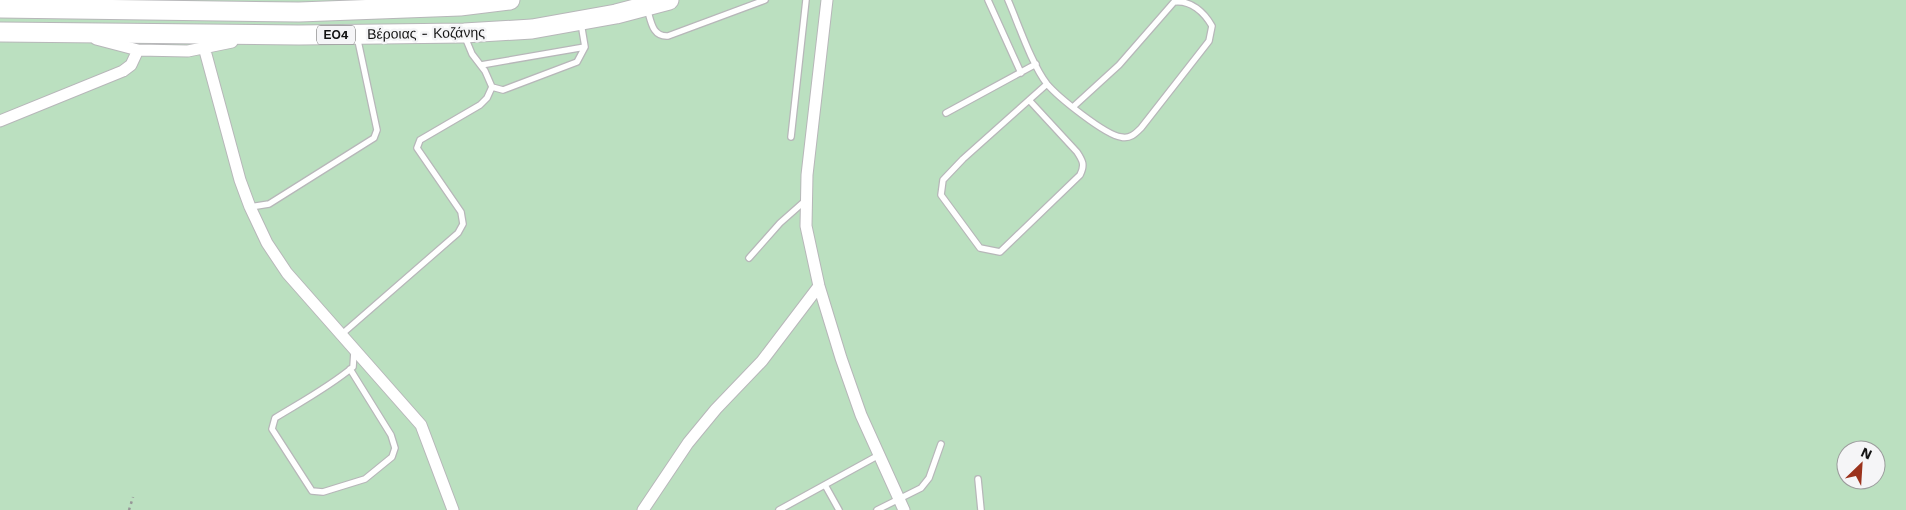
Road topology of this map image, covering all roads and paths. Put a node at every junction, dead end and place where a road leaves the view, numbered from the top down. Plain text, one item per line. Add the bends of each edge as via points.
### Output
1 (510, 0) edge
2 (669, 0) edge
3 (765, 0) edge
4 (806, 0) edge
5 (827, 0) edge
6 (988, 0) edge
7 (1008, 0) edge
8 (646, 6) junction
9 (0, 8) edge
10 (580, 21) junction
11 (34, 31) junction
12 (0, 32) edge
13 (464, 33) junction
14 (299, 35) junction
15 (356, 35) junction
16 (585, 47) junction
17 (204, 48) junction
18 (138, 50) junction
19 (1036, 64) junction
20 (481, 65) junction
21 (1021, 73) junction
22 (1047, 84) junction
23 (492, 87) junction
24 (1029, 100) junction
25 (1073, 107) junction
26 (946, 113) dead end
27 (0, 120) edge
28 (791, 138) dead end
29 (806, 200) junction
30 (250, 207) junction
31 (749, 258) dead end
32 (819, 286) junction
33 (342, 334) junction
34 (352, 345) junction
35 (350, 369) junction
36 (940, 444) dead end
37 (879, 455) junction
38 (978, 479) dead end
39 (825, 485) junction
40 (133, 497) dead end
41 (898, 498) junction
42 (129, 510) edge
43 (453, 510) edge
44 (643, 510) edge
45 (779, 510) edge
46 (839, 510) edge
47 (877, 510) edge
48 (904, 510) edge
49 (981, 510) edge

1 - 9 main road, Βέροιας - Κοζάνης / ΕΟ4 via 372,10
2 - 8 main road, Βέροιας - Κοζάνης / ΕΟ4
3 - 8 lane via 668,36 656,33
4 - 28 lane
5 - 29 street
6 - 21 lane
7 - 19 lane
8 - 10 main road, Βέροιας - Κοζάνης / ΕΟ4
10 - 13 main road, Βέροιας - Κοζάνης / ΕΟ4 via 532,29
10 - 16 lane
11 - 12 main road, Βέροιας - Κοζάνης / ΕΟ4
11 - 14 main road, Βέροιας - Κοζάνης / ΕΟ4
11 - 18 street via 91,38
13 - 15 main road, Βέροιας - Κοζάνης / ΕΟ4
13 - 20 lane via 472,54
14 - 15 main road, Βέροιας - Κοζάνης / ΕΟ4
14 - 17 street via 222,43
15 - 30 lane via 377,130 374,138 269,204
16 - 20 lane
16 - 23 lane via 583,55 571,66 510,88 497,90
17 - 18 street via 188,51
17 - 30 street
18 - 27 street via 131,65 123,71
19 - 21 lane
19 - 22 lane
20 - 23 lane
21 - 26 lane
22 - 24 lane
22 - 25 lane
23 - 33 lane via 480,105 420,140 417,148 461,212 463,224 458,233
24 - 24 lane via 963,159 943,180 940,188 941,195 980,248 985,250 1000,252 1084,168 1077,152
25 - 25 lane via 1115,136 1134,136 1209,41 1212,26 1206,16 1188,3 1174,2 1119,65
29 - 31 lane
29 - 32 street via 806,226
30 - 33 street via 267,244 287,273
32 - 37 street via 841,358
32 - 44 street via 762,362 688,443
33 - 34 street
34 - 35 lane via 355,355
34 - 43 street via 421,426
35 - 35 lane via 340,379 275,418 272,423 272,429 312,491 323,492 365,479 392,458 395,448 391,435
36 - 41 lane via 929,478 921,488
37 - 39 lane
37 - 41 street
38 - 49 lane
39 - 45 lane
39 - 46 lane
40 - 42 path
41 - 47 lane
41 - 48 street

